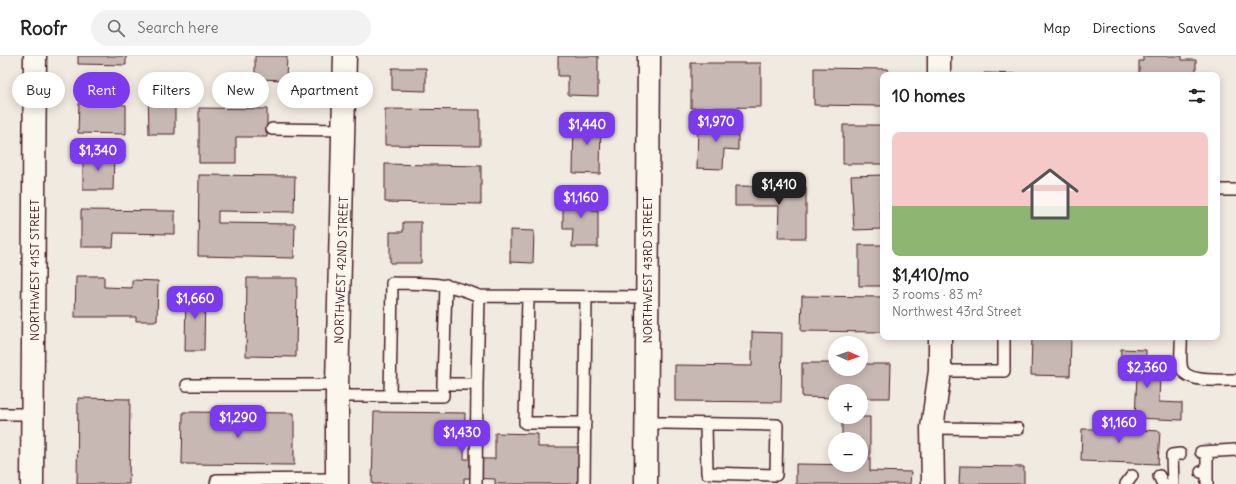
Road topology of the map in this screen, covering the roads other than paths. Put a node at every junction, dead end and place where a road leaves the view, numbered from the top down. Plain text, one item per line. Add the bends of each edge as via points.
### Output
1 (35, 56) edge
2 (345, 56) edge
3 (648, 56) edge
4 (940, 56) edge
5 (940, 72) edge
6 (272, 129) dead end
7 (345, 130) junction
8 (1220, 190) edge
9 (1236, 190) edge
10 (446, 285) junction
11 (479, 296) junction
12 (528, 297) junction
13 (586, 297) junction
14 (647, 298) junction
15 (940, 340) edge
16 (1004, 340) edge
17 (1181, 340) edge
18 (940, 371) junction
19 (1236, 380) edge
20 (443, 384) junction
21 (478, 384) junction
22 (187, 385) dead end
23 (338, 390) junction
24 (390, 396) junction
25 (0, 414) edge
26 (33, 414) junction
27 (584, 423) junction
28 (647, 423) junction
29 (706, 424) junction
30 (932, 428) junction
31 (1018, 429) dead end
32 (1236, 450) edge
33 (1180, 454) dead end
34 (337, 482) edge
35 (32, 484) edge
36 (216, 484) edge
37 (476, 484) edge
38 (584, 484) edge
39 (646, 484) edge
40 (933, 484) edge
41 (1173, 484) edge
42 (1207, 484) edge

1 - 26 street, NORTHWEST 41ST STREET
2 - 7 street, NORTHWEST 42ND STREET
3 - 14 street, NORTHWEST 43RD STREET
4 - 5 street
6 - 7 lane
7 - 23 street, NORTHWEST 42ND STREET
8 - 9 lane
10 - 11 lane
10 - 20 lane
10 - 24 lane via 392,283
11 - 12 lane
11 - 21 lane
12 - 13 lane
12 - 27 lane via 525,423
13 - 14 lane
13 - 27 lane
14 - 28 street, NORTHWEST 43RD STREET
15 - 18 street
16 - 18 lane via 1004,371
17 - 19 lane via 1182,369 1188,376 1197,379
18 - 30 street
20 - 21 lane
20 - 24 lane via 443,396
21 - 37 lane
22 - 23 lane
23 - 24 lane
23 - 34 street, NORTHWEST 42ND STREET
25 - 26 lane
26 - 35 street, NORTHWEST 41ST STREET
27 - 38 lane
28 - 29 lane
28 - 39 street, NORTHWEST 43RD STREET
29 - 29 lane via 777,425 776,475 706,473
30 - 31 lane
30 - 40 street
32 - 42 lane via 1204,452
33 - 41 lane via 1172,455 1176,472
34 - 36 lane via 216,480

